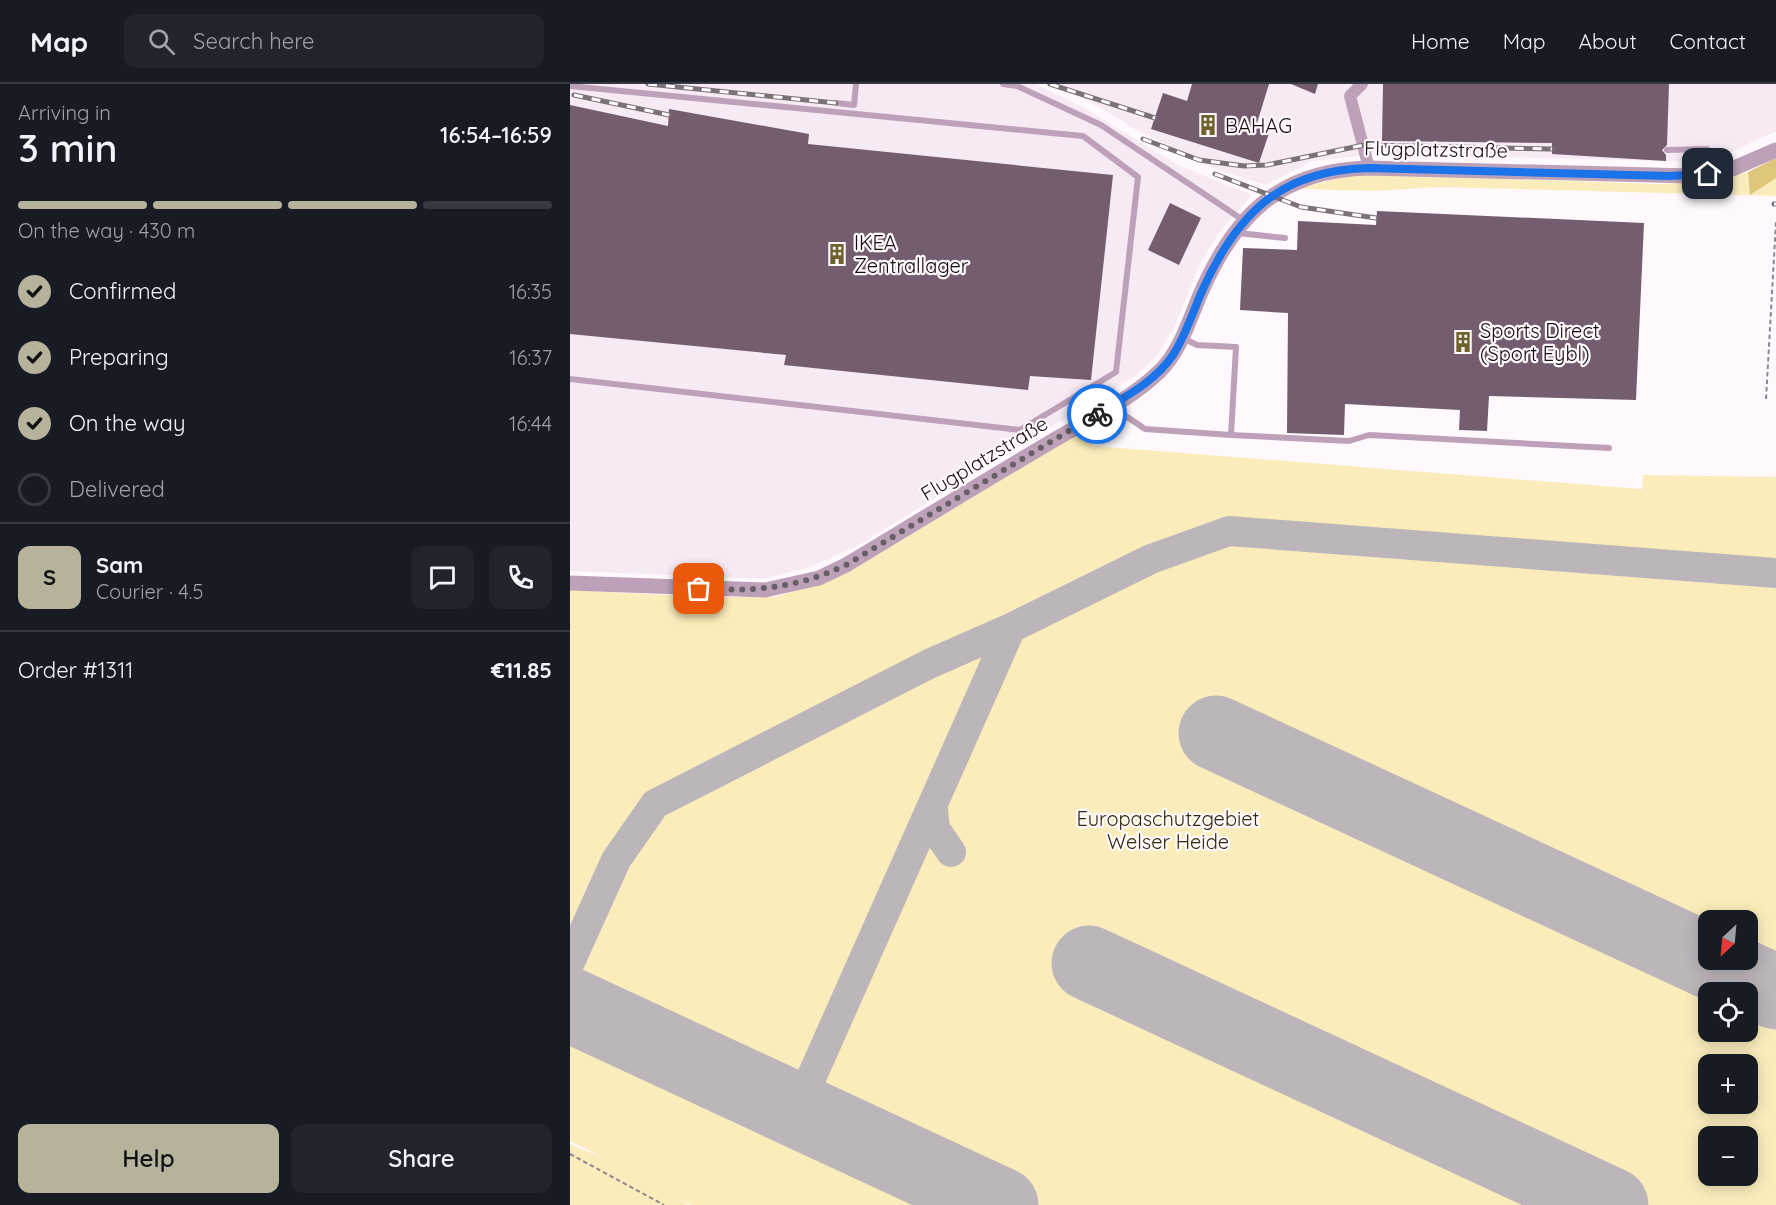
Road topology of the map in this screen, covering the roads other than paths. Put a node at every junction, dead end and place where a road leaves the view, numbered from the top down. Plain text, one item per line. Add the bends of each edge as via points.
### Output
1 (856, 84) edge
2 (1003, 84) edge
3 (1362, 84) edge
4 (570, 86) edge
5 (836, 103) dead end
6 (1667, 150) dead end
7 (1776, 150) edge
8 (1369, 168) junction
9 (1708, 174) junction
10 (1244, 220) junction
11 (1233, 233) junction
12 (1285, 238) dead end
13 (1182, 338) junction
14 (570, 379) edge
15 (1110, 406) junction
16 (1231, 435) junction
17 (1609, 447) dead end
18 (570, 583) edge

1 - 5 lane via 854,105
2 - 10 lane via 1017,86 1101,125
3 - 8 street via 1350,96
4 - 14 lane via 1083,136 1138,177 1116,372 1020,430
6 - 9 lane via 1707,149
7 - 9 street, Flugplatzstraße via 1732,169
8 - 9 street, Flugplatzstraße
8 - 10 street, Flugplatzstraße via 1303,178 1277,191
10 - 11 street, Flugplatzstraße
11 - 12 lane
11 - 13 street, Flugplatzstraße
13 - 15 street, Flugplatzstraße via 1160,371
13 - 16 lane via 1197,345 1236,347
15 - 16 lane via 1145,429
15 - 18 street, Flugplatzstraße via 819,578 783,587 739,590
16 - 17 lane via 1349,441 1370,435

